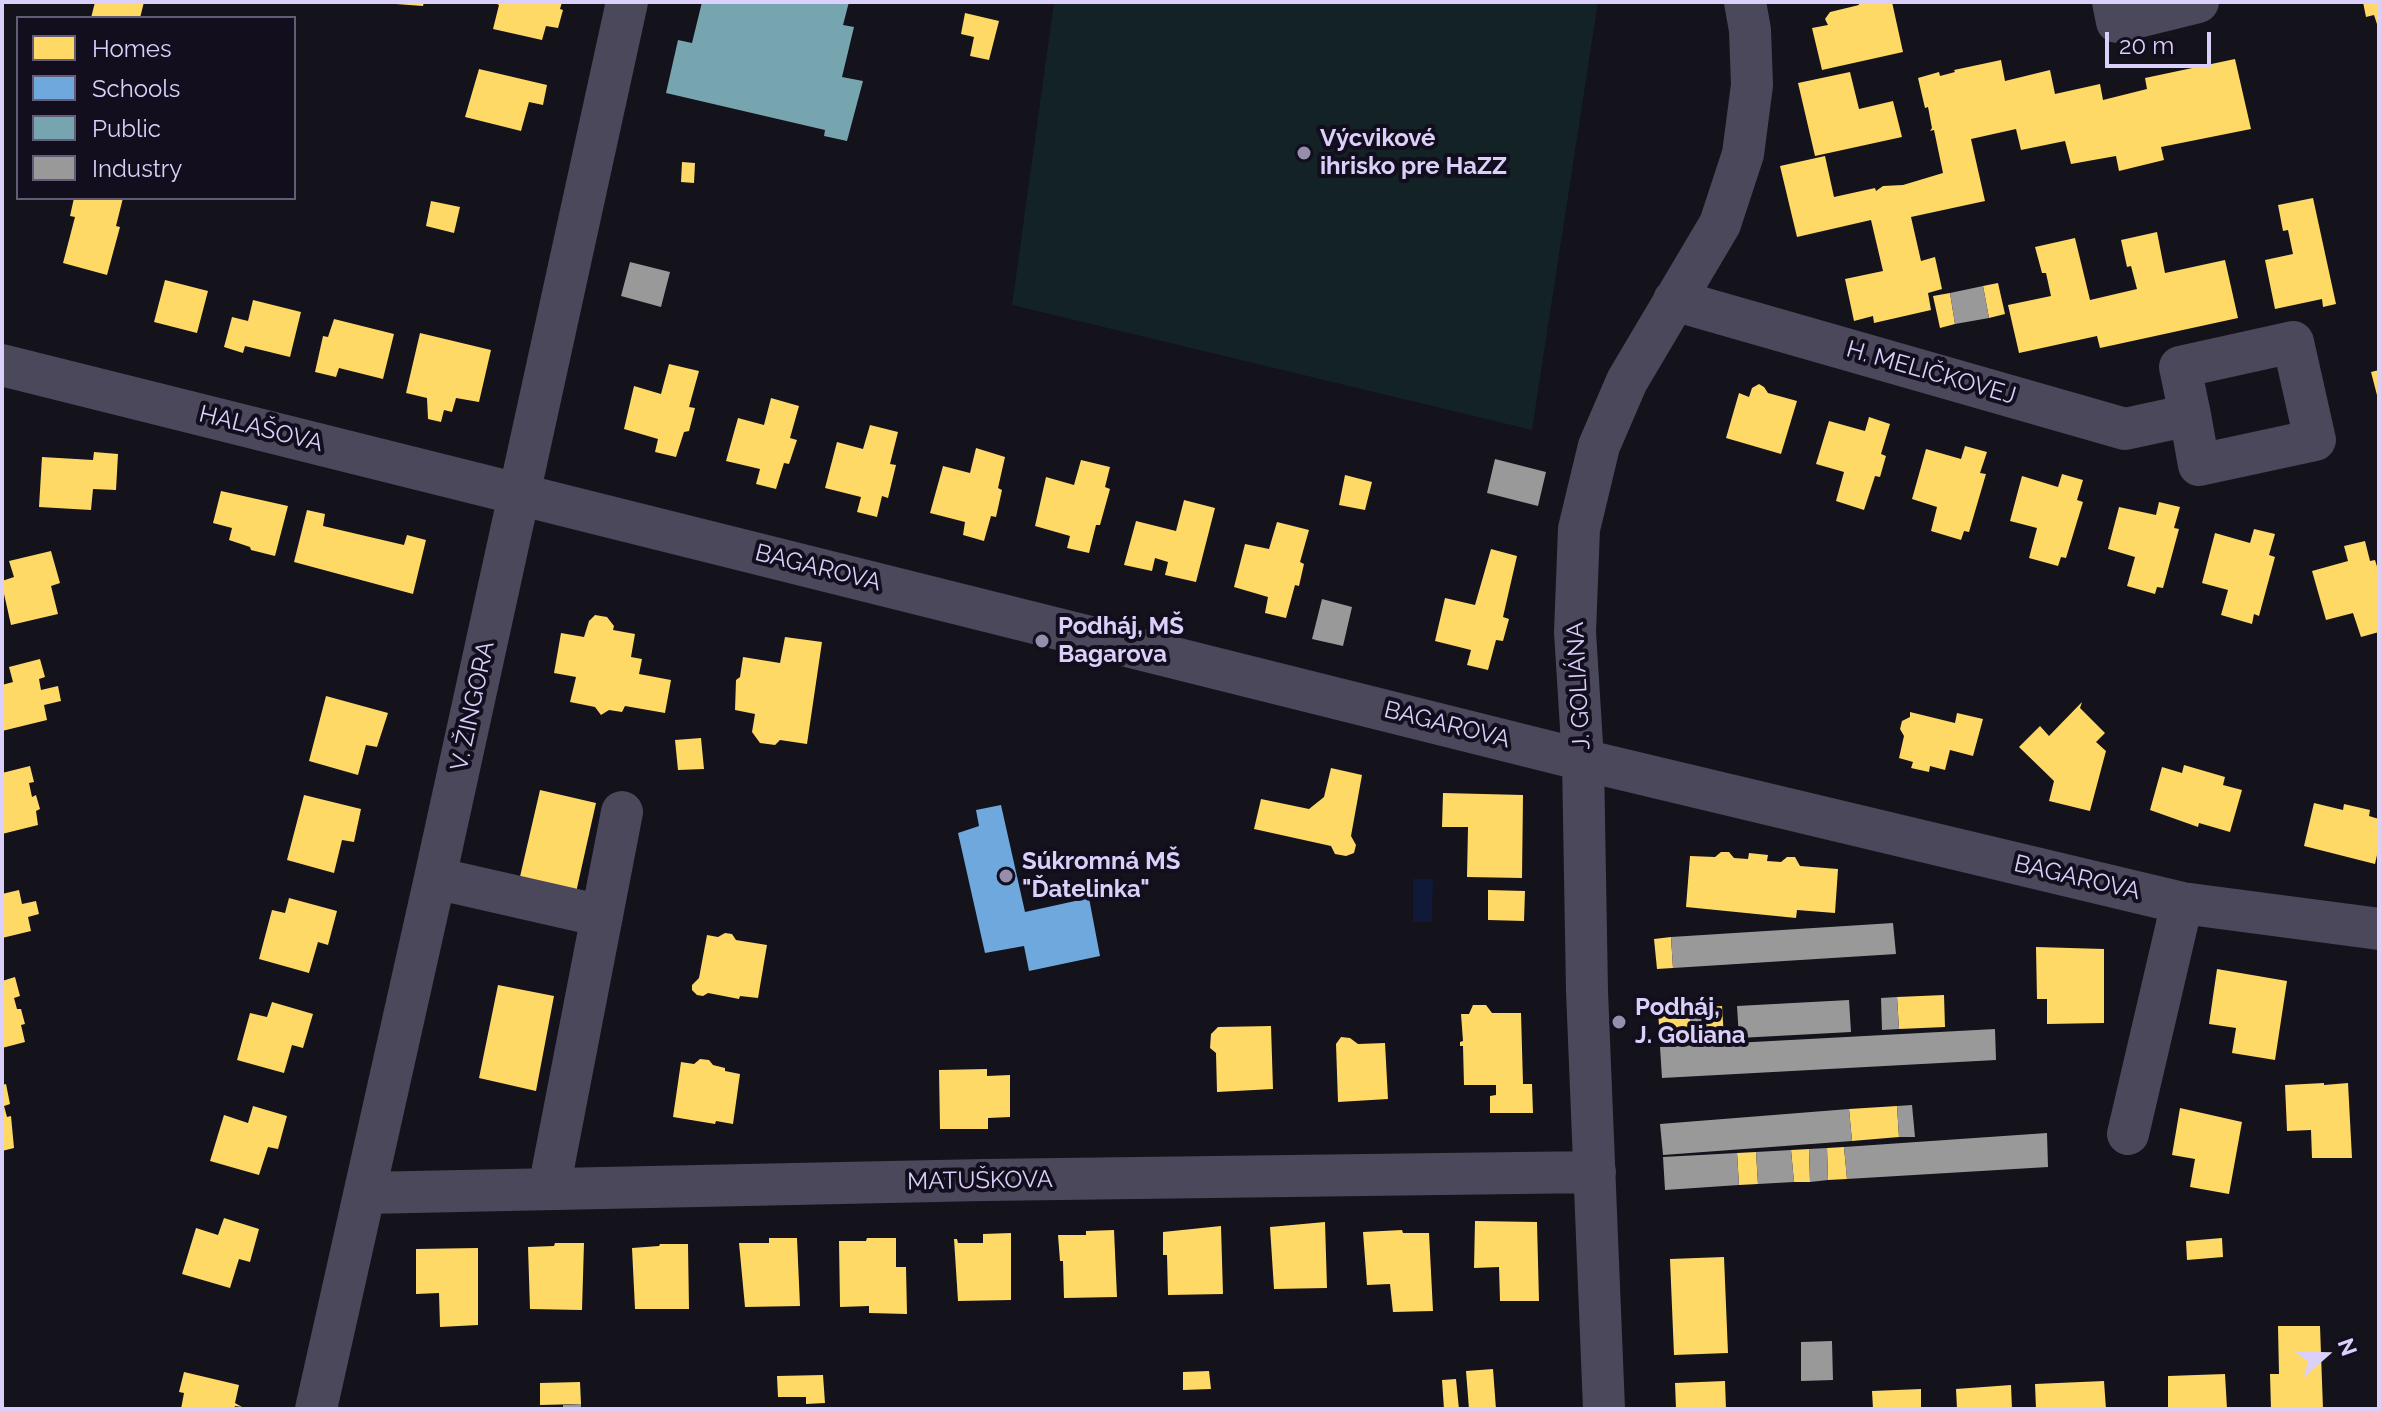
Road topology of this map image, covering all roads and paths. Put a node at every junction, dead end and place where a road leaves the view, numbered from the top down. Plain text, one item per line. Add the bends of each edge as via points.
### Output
1 (627, 2) edge
2 (1745, 2) edge
3 (2113, 2) edge
4 (2198, 2) edge
5 (1674, 300) junction
6 (2, 365) edge
7 (2190, 415) dead end
8 (520, 494) junction
9 (1583, 760) junction
10 (622, 812) dead end
11 (435, 878) junction
12 (2182, 903) junction
13 (602, 916) junction
14 (2379, 929) edge
15 (2128, 1134) dead end
16 (1595, 1172) junction
17 (549, 1189) junction
18 (365, 1193) junction
19 (316, 1409) edge
20 (1604, 1409) edge

1 - 8 street, V. ŽINGORA
2 - 5 street, J. GOLIÁNA via 1752,85 1743,154 1720,224
3 - 4 street via 2117,22
5 - 7 street, H. MELIČKOVEJ via 2125,429
5 - 9 street, J. GOLIÁNA via 1627,381 1599,446 1579,529 1575,632
6 - 8 street, HALAŠOVA
8 - 9 street, BAGAROVA
8 - 11 street, V. ŽINGORA
9 - 12 street, BAGAROVA
9 - 16 street, J. GOLIÁNA
10 - 13 street
11 - 13 street
11 - 18 street, V. ŽINGORA
12 - 14 street, BAGAROVA
12 - 15 street
13 - 17 street
16 - 17 street, MATUŠKOVA
16 - 20 street, J. GOLIÁNA
17 - 18 street, MATUŠKOVA
18 - 19 street, V. ŽINGORA

